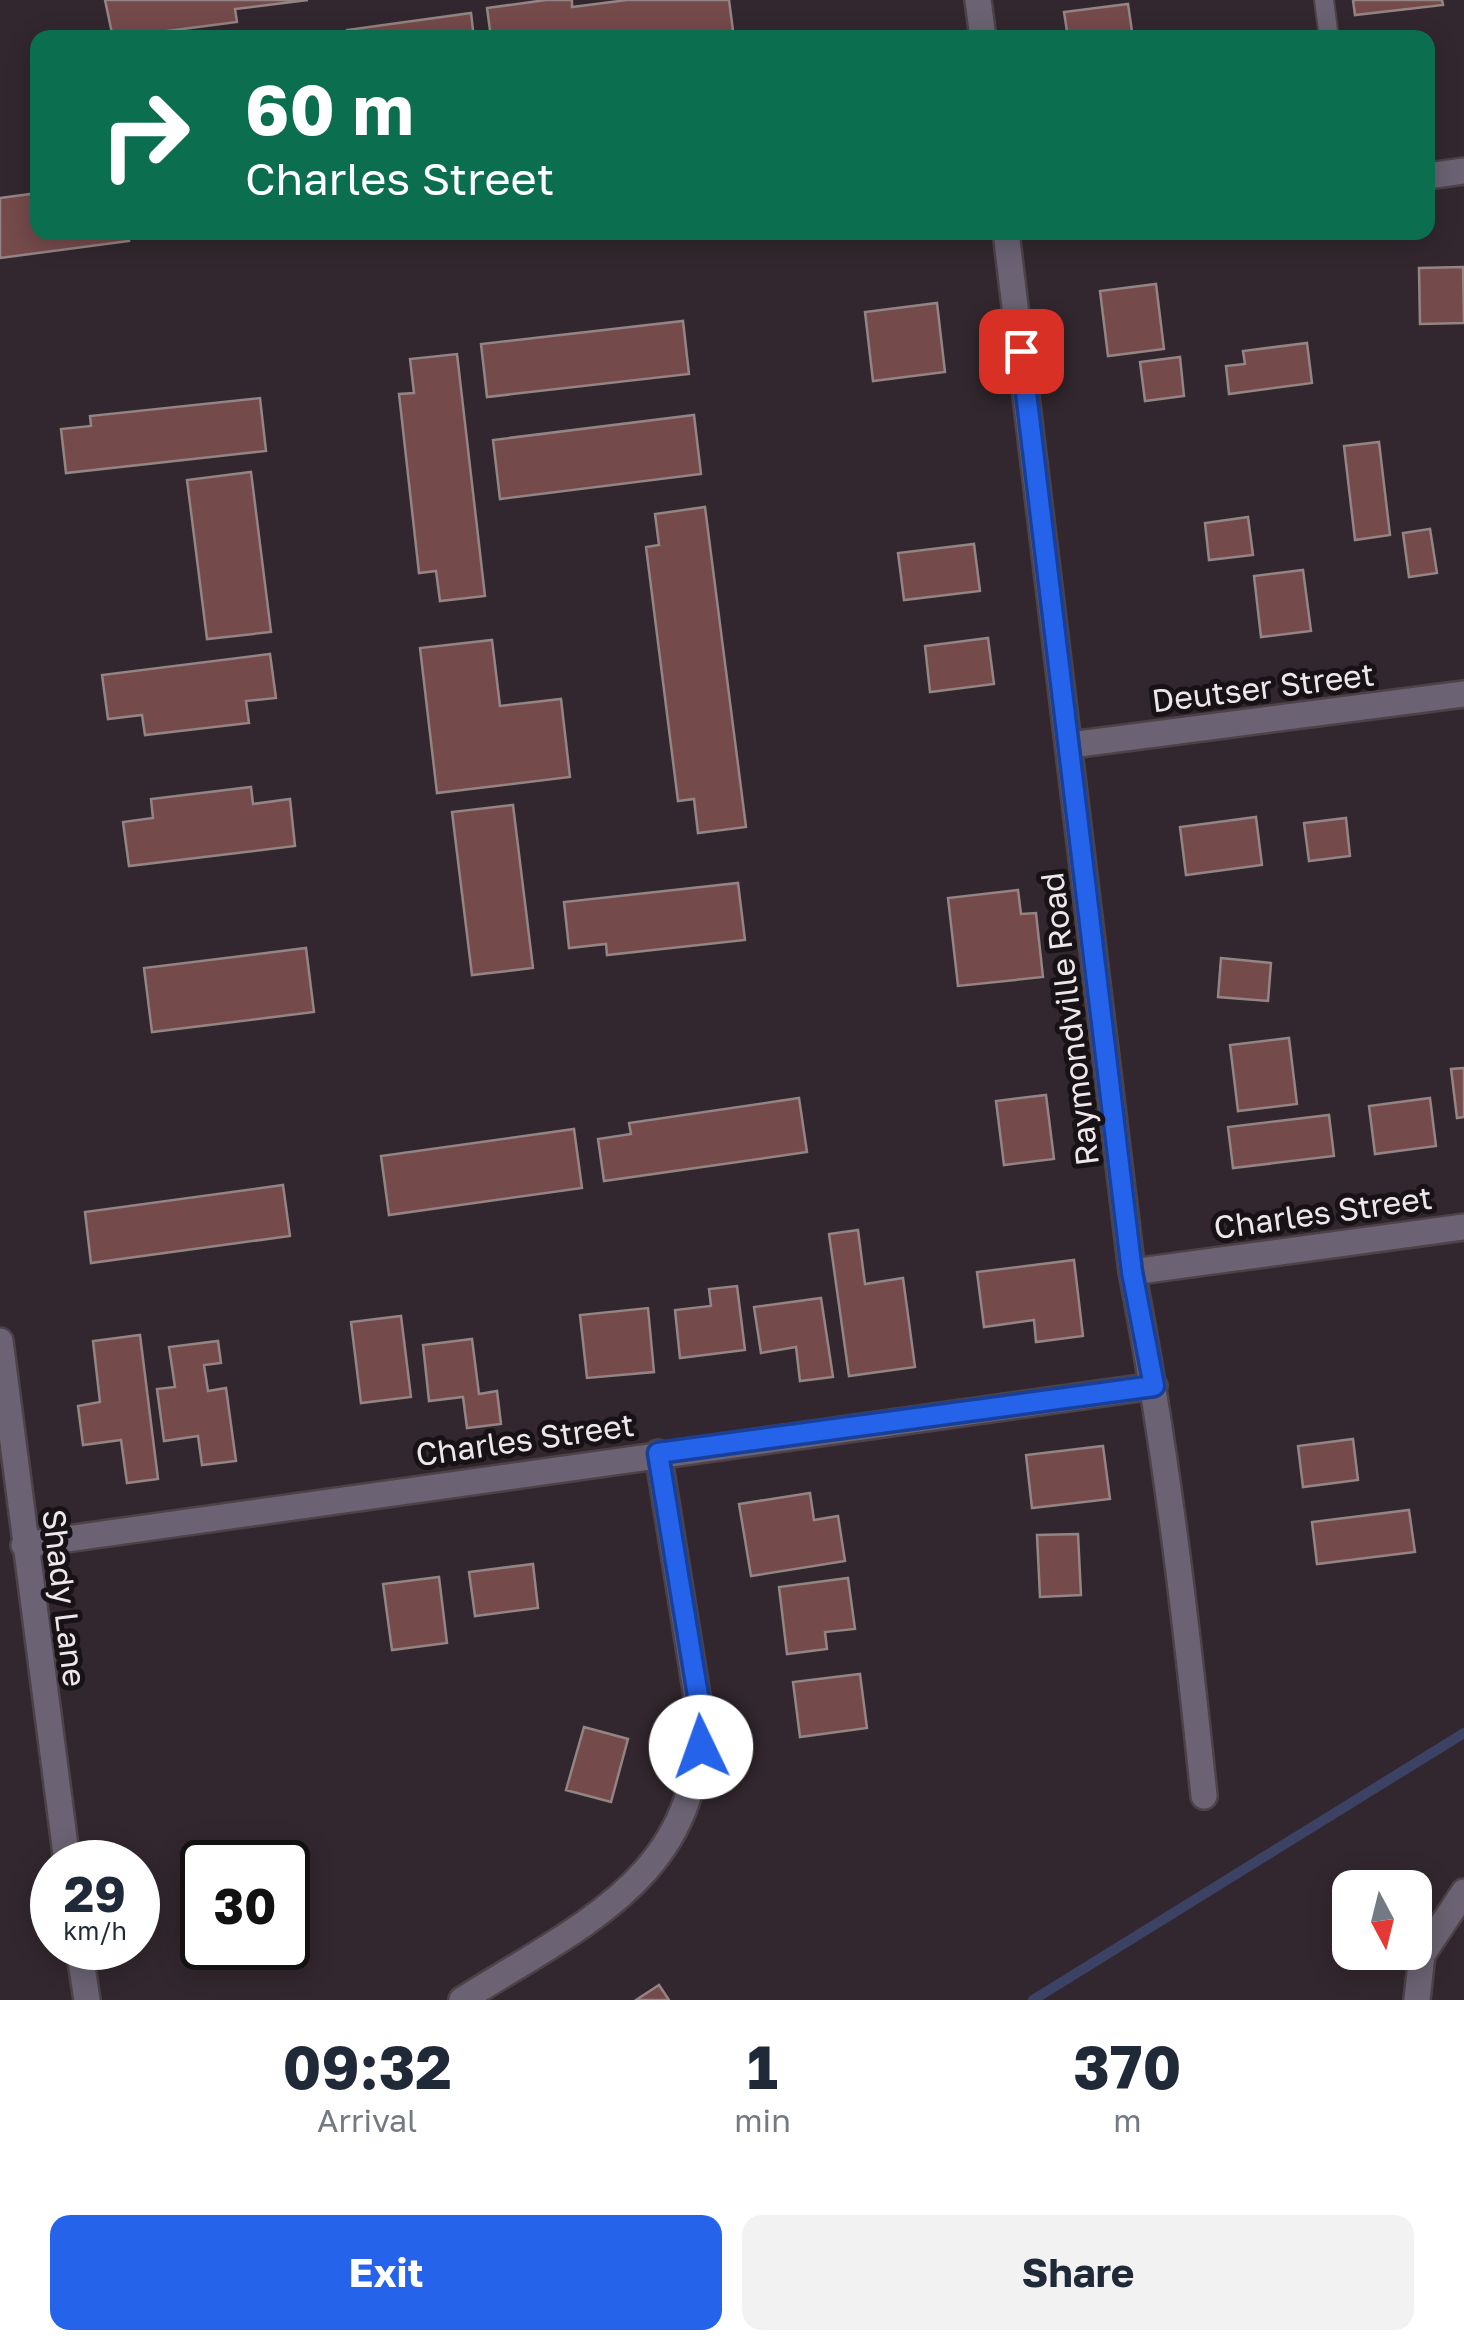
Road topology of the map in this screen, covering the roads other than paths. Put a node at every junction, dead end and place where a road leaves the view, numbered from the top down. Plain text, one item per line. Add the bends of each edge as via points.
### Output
1 (978, 0) edge
2 (1324, 0) edge
3 (982, 30) edge
4 (1329, 30) edge
5 (1464, 171) edge
6 (1435, 175) edge
7 (1007, 240) edge
8 (1464, 694) edge
9 (1071, 745) junction
10 (1464, 1227) edge
11 (1132, 1272) junction
12 (0, 1341) edge
13 (1154, 1386) junction
14 (658, 1453) junction
15 (24, 1546) junction
16 (1204, 1796) dead end
17 (64, 1840) edge
18 (1464, 1892) edge
19 (82, 1970) edge
20 (87, 2000) edge
21 (462, 2000) edge
22 (1417, 2000) edge

1 - 3 street
2 - 4 lane
5 - 6 street
7 - 9 street, Raymondville Road
8 - 9 street, Deutser Street
9 - 11 street, Raymondville Road
10 - 11 street, Charles Street
11 - 13 street, Raymondville Road
12 - 15 street, Shady Lane
13 - 14 street, Charles Street
13 - 16 street, Raymondville Road
14 - 15 street, Charles Street
14 - 21 street via 700,1708 695,1781 676,1830 650,1869 608,1907
15 - 17 street, Shady Lane
18 - 22 street via 1422,1955
19 - 20 street

